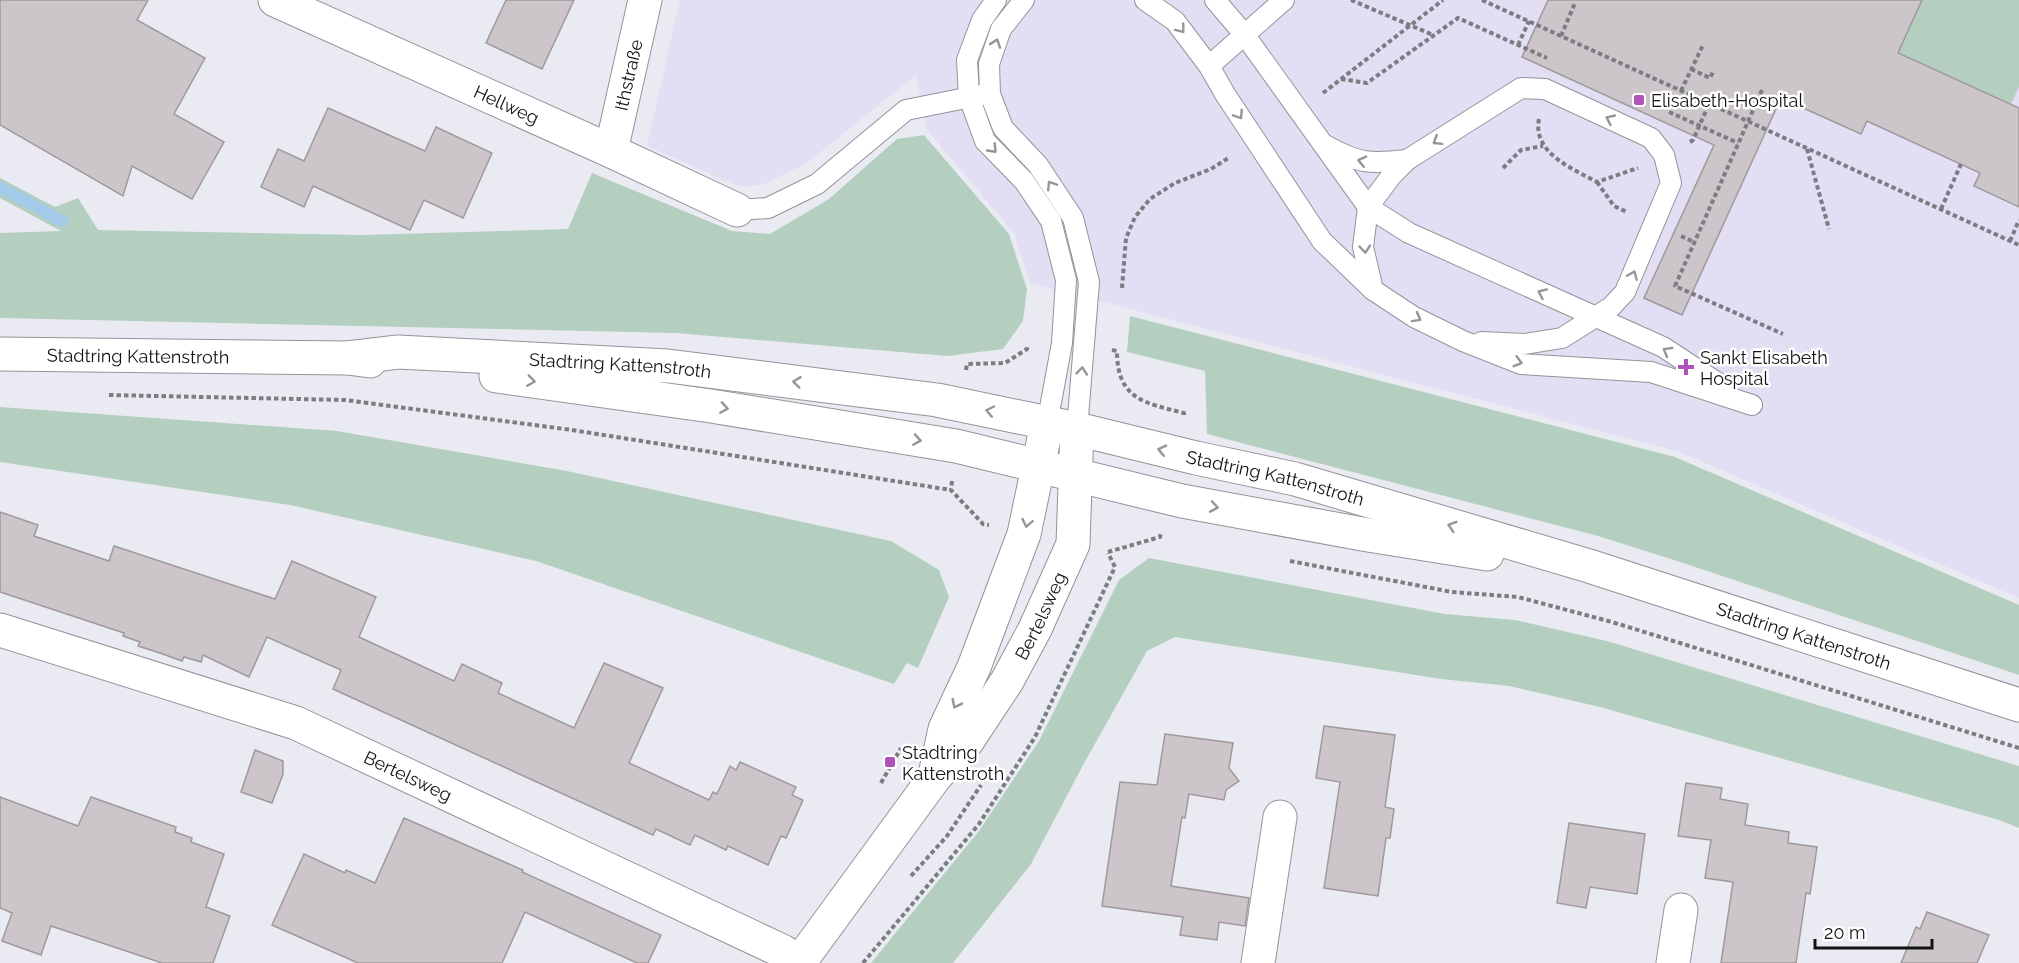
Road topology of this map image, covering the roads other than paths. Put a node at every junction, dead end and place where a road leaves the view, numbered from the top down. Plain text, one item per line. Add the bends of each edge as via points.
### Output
1 (275, 0) edge
2 (645, 0) edge
3 (996, 0) edge
4 (1024, 0) edge
5 (1145, 0) edge
6 (1215, 0) edge
7 (1284, 0) edge
8 (1244, 34) junction
9 (1209, 66) junction
10 (990, 94) junction
11 (969, 97) junction
12 (1320, 143) junction
13 (611, 151) junction
14 (1407, 160) junction
15 (1368, 207) junction
16 (737, 210) joint
17 (1373, 290) junction
18 (1595, 317) junction
19 (1463, 341) junction
20 (0, 354) edge
21 (348, 358) junction
22 (1062, 426) junction
23 (1038, 465) junction
24 (1075, 474) junction
25 (1589, 567) junction
26 (0, 630) edge
27 (2019, 705) edge
28 (935, 777) junction
29 (1280, 817) dead end
30 (1682, 910) dead end
31 (800, 962) edge
32 (1258, 963) edge
33 (1673, 963) edge

1 - 13 main road, Hellweg
2 - 13 main road, Ithstraße
3 - 11 lane via 982,20 968,60
10 -> 4 lane via 989,64 1001,29
5 -> 9 lane via 1175,21
6 - 8 lane
7 - 8 lane
8 - 9 lane
8 - 12 lane
9 -> 17 lane via 1322,241
10 - 11 lane
22 -> 10 lane via 1089,282 1073,218 1038,165 1003,128
11 - 16 lane via 906,110 817,184 768,208
11 -> 22 lane via 985,141 1024,181 1052,221 1066,280
14 -> 12 lane via 1371,164 1348,158
12 - 15 lane
13 - 16 main road, Hellweg
14 - 15 lane
18 -> 14 lane via 1625,292 1671,183 1664,155 1651,138 1545,89 1521,88
15 -> 17 lane via 1364,247
18 -> 15 lane via 1409,232
17 -> 19 lane via 1414,318
18 - 19 lane via 1562,338 1525,344
19 -> 18 lane via 1521,364 1651,372 1752,405 1663,348
20 - 21 main road, Stadtring Kattenstroth
22 -> 21 main road, Stadtring Kattenstroth via 937,400 668,366 398,352
21 -> 23 main road, Stadtring Kattenstroth via 711,406 956,446
22 - 23 main road, Bertelsweg
22 - 24 main road, Bertelsweg
25 -> 22 main road, Stadtring Kattenstroth via 1295,479
23 - 24 main road, Stadtring Kattenstroth
23 -> 28 main road, Bertelsweg via 1024,534 974,667 945,729
24 -> 25 main road, Stadtring Kattenstroth via 1182,501 1368,535
24 - 28 main road, Bertelsweg via 1073,544 1035,629 968,740
25 - 27 main road, Stadtring Kattenstroth
26 - 31 main road, Bertelsweg via 296,723
28 - 31 main road, Bertelsweg
29 - 32 main road
30 - 33 main road

